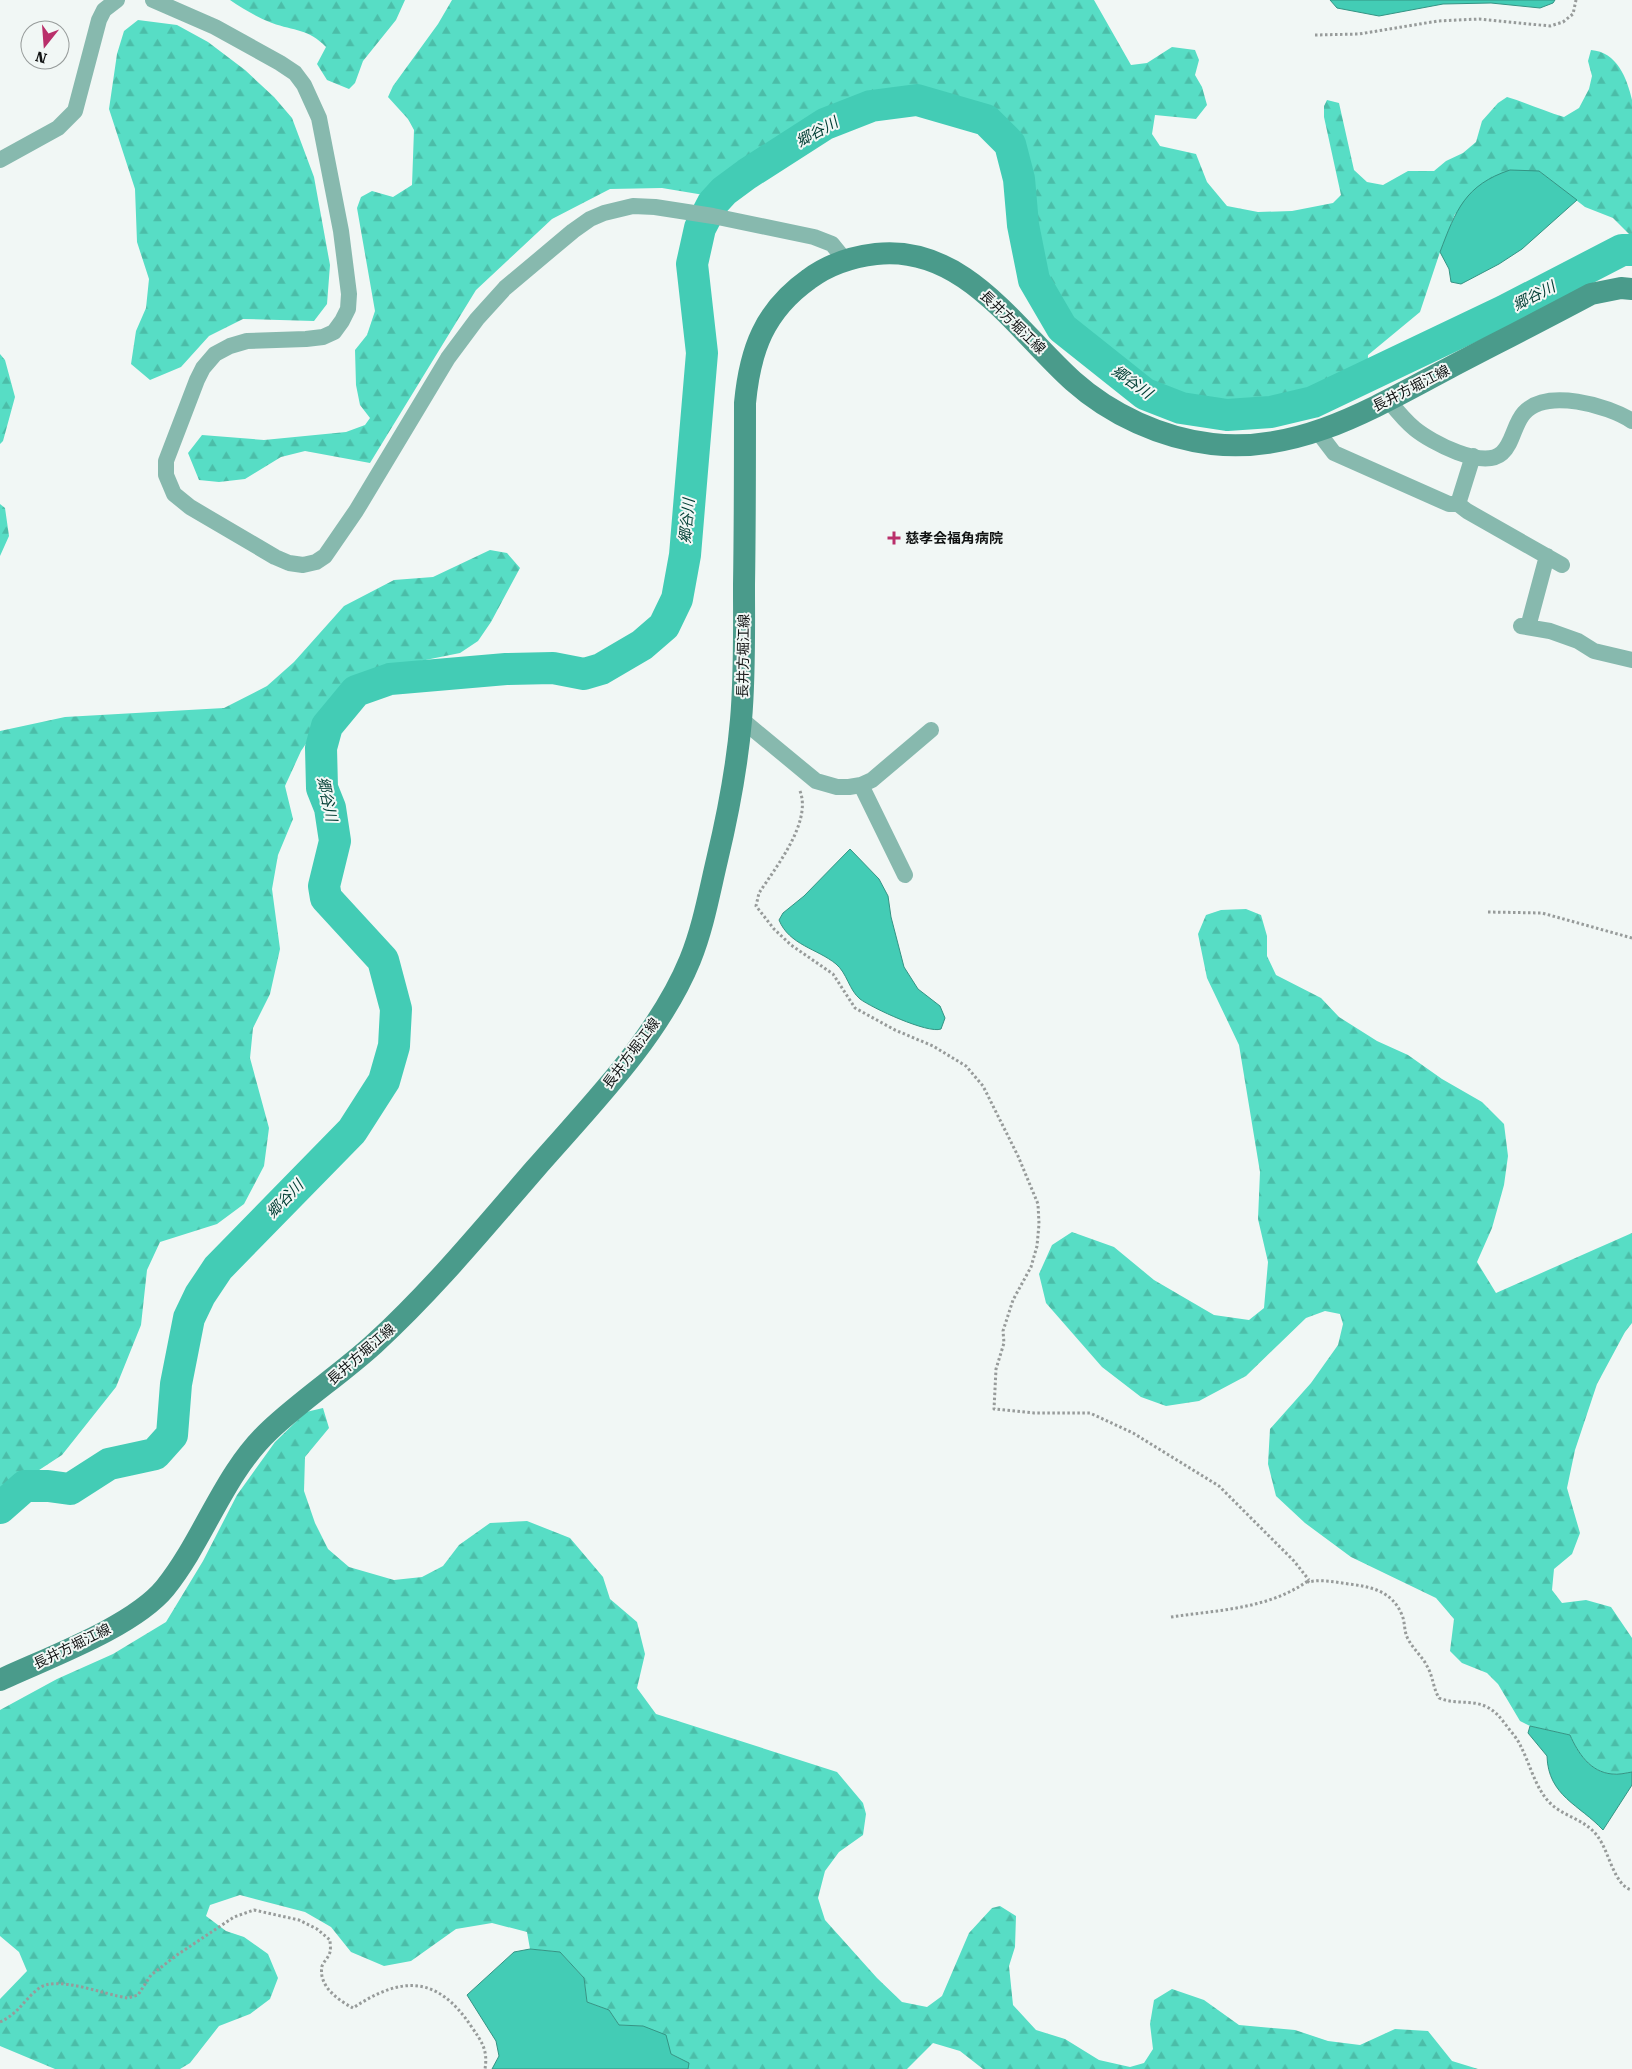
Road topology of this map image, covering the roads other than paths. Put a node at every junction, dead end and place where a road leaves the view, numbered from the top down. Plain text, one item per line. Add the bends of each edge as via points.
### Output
1 (117, 0) edge
2 (154, 0) edge
3 (0, 160) edge
4 (845, 260) junction
5 (1632, 290) edge
6 (1389, 401) junction
7 (1632, 421) edge
8 (1318, 432) junction
9 (1473, 456) junction
10 (1458, 504) junction
11 (1547, 556) junction
12 (1562, 565) dead end
13 (1632, 660) edge
14 (742, 719) junction
15 (931, 730) dead end
16 (861, 786) junction
17 (905, 875) dead end
18 (0, 1680) edge

1 - 3 street via 104,10 99,20 75,111 58,128
2 - 4 street via 215,27 295,73 319,118 341,231 348,309 334,332 323,337 247,341 215,354 197,380 166,460 166,475 174,494 190,507 289,563 303,565 325,556 356,511 448,358 477,319 505,288 573,231 604,213 634,206 713,216 814,237 832,244
4 - 8 main road, 長井方堀江線 via 903,254 951,269 997,303 1073,381 1138,423 1186,440 1213,444 1267,445
4 - 14 main road, 長井方堀江線 via 803,283 772,313 759,338 747,382 744,403
5 - 6 main road, 長井方堀江線 via 1621,288 1592,294
6 - 8 main road, 長井方堀江線
6 - 9 street via 1403,418 1430,440
7 - 9 street via 1609,409 1551,400 1536,404 1525,412 1502,453 1495,457
8 - 10 street via 1334,453 1449,504
9 - 10 street
10 - 11 street
11 - 12 street
11 - 13 street via 1524,626 1550,631 1607,655
14 - 16 street via 816,781 837,787
14 - 18 main road, 長井方堀江線 via 729,806 704,916 689,962 653,1026 623,1068 429,1291 369,1349 268,1431 230,1478 167,1586 153,1601 98,1634
15 - 16 street
16 - 17 street

